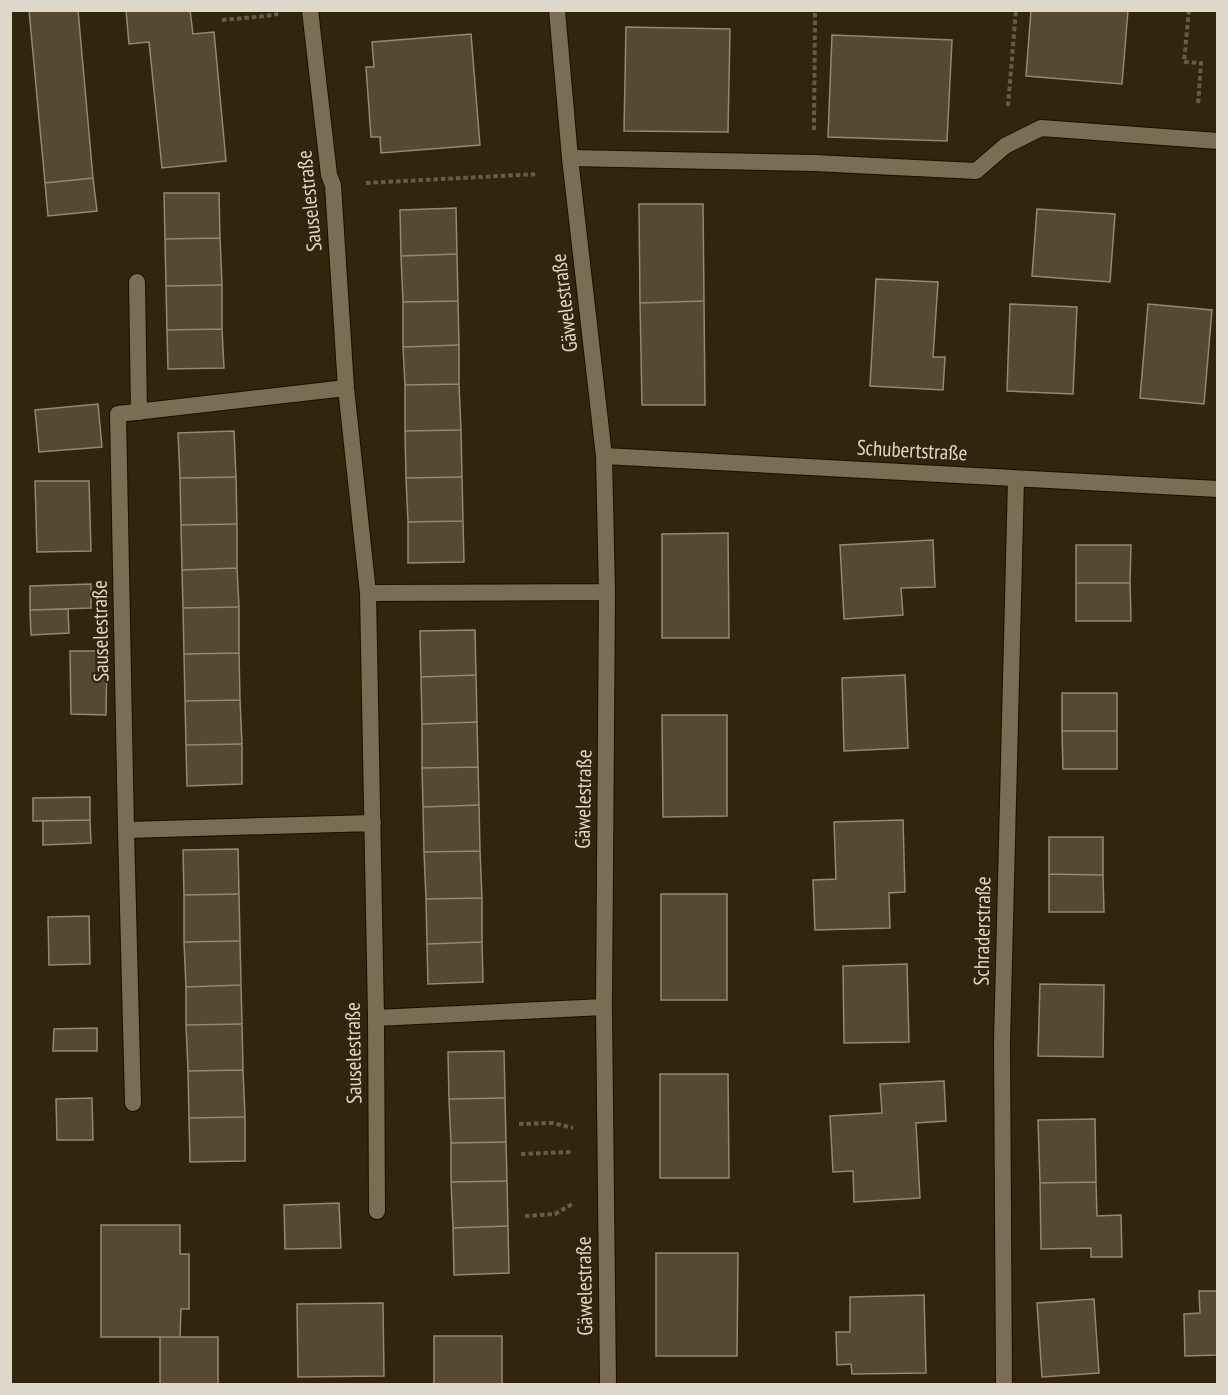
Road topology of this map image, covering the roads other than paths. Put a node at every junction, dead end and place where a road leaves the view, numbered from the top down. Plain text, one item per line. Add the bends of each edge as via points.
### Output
1 (310, 10) edge
2 (557, 10) edge
3 (1218, 141) edge
4 (571, 165) junction
5 (137, 282) dead end
6 (346, 388) junction
7 (139, 412) junction
8 (604, 456) junction
9 (1016, 478) junction
10 (1218, 489) edge
11 (607, 592) junction
12 (369, 593) junction
13 (373, 823) junction
14 (126, 830) junction
15 (604, 1007) junction
16 (376, 1018) junction
17 (133, 1102) dead end
18 (377, 1211) dead end
19 (608, 1384) edge
20 (1004, 1384) edge

1 - 6 street, Sauselestraße via 333,185
2 - 4 street, Gäwelestraße
3 - 4 street via 1041,128 1005,146 976,171 814,164
4 - 8 street, Gäwelestraße
5 - 7 street
6 - 7 street, Sauselestraße
6 - 12 street, Sauselestraße
7 - 14 street, Sauselestraße via 118,414
8 - 9 street, Schubertstraße
8 - 11 street, Gäwelestraße
9 - 10 street, Schubertstraße
9 - 20 street, Schraderstraße via 1002,1042
11 - 12 street
11 - 15 street, Gäwelestraße
12 - 13 street, Sauselestraße
13 - 14 street
13 - 16 street, Sauselestraße
14 - 17 street
15 - 16 street
15 - 19 street, Gäwelestraße
16 - 18 street, Sauselestraße

